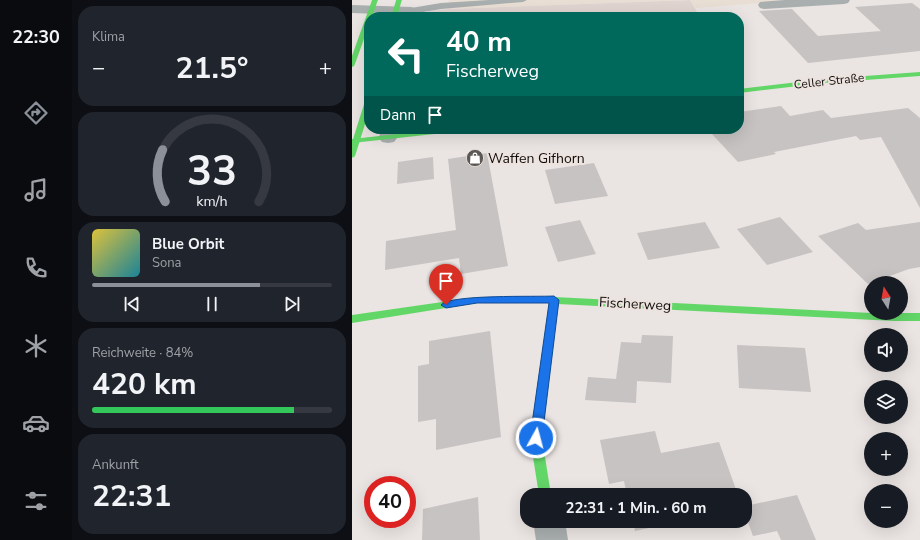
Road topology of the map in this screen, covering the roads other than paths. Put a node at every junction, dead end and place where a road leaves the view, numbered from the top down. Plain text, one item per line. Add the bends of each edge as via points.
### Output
1 (375, 0) edge
2 (399, 0) edge
3 (523, 0) edge
4 (844, 0) edge
5 (483, 1) edge
6 (764, 5) dead end
7 (352, 8) edge
8 (371, 12) edge
9 (393, 12) edge
10 (395, 12) edge
11 (418, 12) edge
12 (364, 31) edge
13 (352, 64) edge
14 (920, 74) edge
15 (744, 91) edge
16 (364, 116) edge
17 (384, 134) edge
18 (352, 141) edge
19 (352, 154) edge
20 (554, 300) junction
21 (920, 317) edge
22 (352, 319) edge
23 (544, 488) edge
24 (550, 528) edge
25 (552, 540) edge

1 - 8 main road, bridge
2 - 10 main road, bridge
3 - 5 lane
4 - 6 street
5 - 11 lane via 441,6
7 - 9 street
12 - 13 main road, bridge
14 - 15 main road, Celler Straße via 824,81
16 - 19 main road, bridge
17 - 18 main road
20 - 21 main road, Fischerweg
20 - 22 main road, Fischerweg via 477,300
20 - 23 main road via 536,438
24 - 25 street

